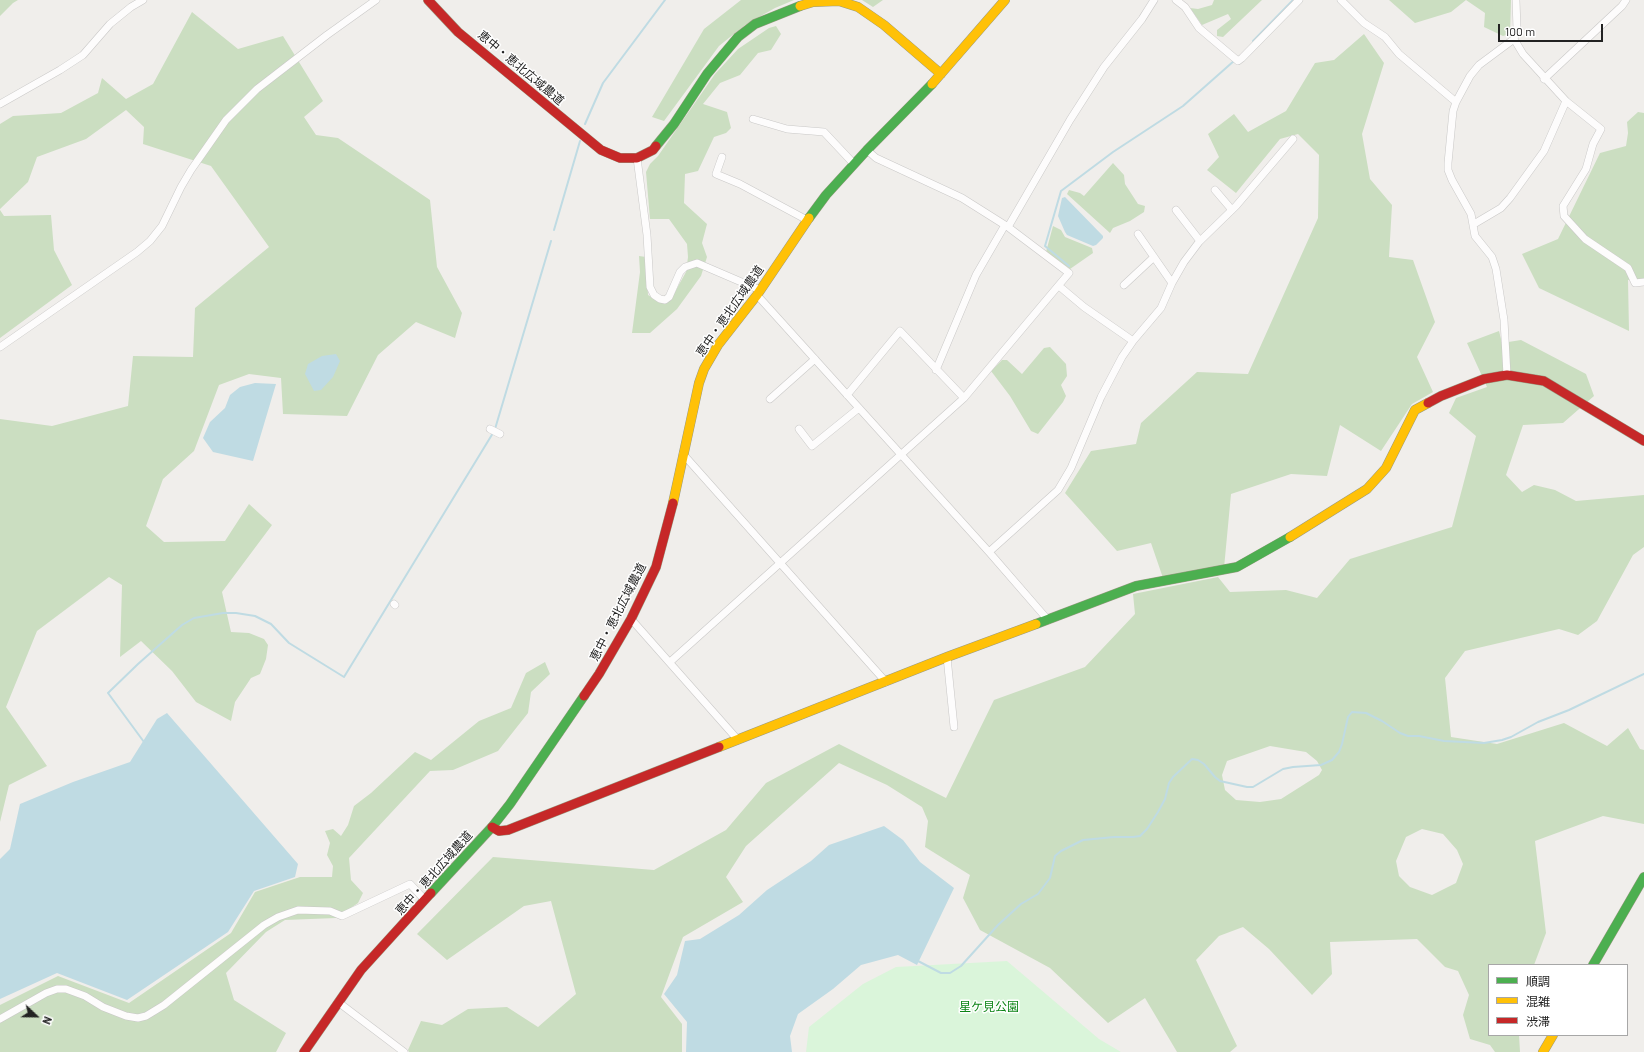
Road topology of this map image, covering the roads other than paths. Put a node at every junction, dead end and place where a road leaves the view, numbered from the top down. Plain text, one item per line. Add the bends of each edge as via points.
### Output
1 (143, 0) edge
2 (376, 0) edge
3 (428, 0) edge
4 (1005, 0) edge
5 (1154, 0) edge
6 (1176, 0) edge
7 (1299, 0) edge
8 (1341, 0) edge
9 (1516, 0) edge
10 (1626, 0) edge
11 (1514, 39) junction
12 (941, 74) junction
13 (1544, 79) junction
14 (1566, 101) junction
15 (1456, 102) junction
16 (0, 104) edge
17 (753, 119) dead end
18 (1293, 139) dead end
19 (867, 150) junction
20 (722, 157) dead end
21 (637, 158) junction
22 (854, 164) junction
23 (1215, 190) dead end
24 (1176, 210) dead end
25 (1232, 210) junction
26 (808, 220) junction
27 (1474, 224) junction
28 (1007, 226) junction
29 (1138, 234) dead end
30 (1200, 241) junction
31 (1154, 257) junction
32 (1172, 282) junction
33 (1644, 282) edge
34 (1124, 285) dead end
35 (1059, 286) junction
36 (759, 293) junction
37 (1133, 341) junction
38 (0, 347) edge
39 (815, 359) junction
40 (936, 370) junction
41 (1507, 375) junction
42 (848, 395) junction
43 (964, 398) junction
44 (770, 399) dead end
45 (859, 408) junction
46 (490, 429) dead end
47 (798, 429) dead end
48 (500, 433) dead end
49 (1644, 441) edge
50 (683, 454) junction
51 (900, 455) junction
52 (989, 552) junction
53 (779, 563) junction
54 (631, 619) junction
55 (1048, 620) junction
56 (947, 657) junction
57 (670, 662) junction
58 (886, 682) junction
59 (954, 727) dead end
60 (738, 740) junction
61 (492, 827) junction
62 (1644, 877) edge
63 (425, 900) junction
64 (1594, 964) edge
65 (338, 1002) junction
66 (0, 1019) edge
67 (1552, 1036) edge
68 (304, 1052) edge
69 (404, 1052) edge
70 (1543, 1052) edge

1 - 16 street via 110,24 83,55
2 - 38 street via 257,89 226,120 191,170 162,226 150,241
3 - 21 street, 恵中・恵北広域農道 via 458,32 601,150 620,158
4 - 12 street, 恵中・恵北広域農道
5 - 28 street via 1104,67
6 - 7 street via 1185,6 1199,28 1238,61
8 - 15 street
9 - 11 street via 1517,30
10 - 13 street
11 - 13 street
11 - 15 street via 1479,65
12 - 19 street, 恵中・恵北広域農道
12 - 21 street via 884,25 858,7 839,1 813,2 785,10 756,24 738,37 707,74 661,141 653,150
13 - 14 street
14 - 27 street via 1544,152 1510,198 1501,208
14 - 33 street via 1601,129 1593,144 1586,169 1563,206 1564,216 1585,238 1628,268 1635,283
15 - 27 street via 1448,170 1472,214
17 - 22 street via 787,129 824,132
18 - 25 street
19 - 22 street, 恵中・恵北広域農道
19 - 28 street via 876,158 962,198
20 - 26 street via 716,174
21 - 36 street via 647,235 650,287 654,295 665,300 669,297 680,272 685,267 697,263
22 - 26 street, 恵中・恵北広域農道
23 - 25 street
24 - 30 street
25 - 30 street
26 - 36 street, 恵中・恵北広域農道
27 - 41 street via 1475,236 1492,257 1496,269 1504,320
28 - 35 street via 1069,273
28 - 40 street via 976,274
29 - 31 street
30 - 32 street
31 - 32 street
31 - 34 street
32 - 37 street via 1161,308
35 - 37 street
35 - 43 street
36 - 39 street
36 - 50 street, 恵中・恵北広域農道 via 718,345 704,369
37 - 52 street via 1101,397 1058,490
39 - 42 street
39 - 44 street
40 - 42 street via 900,331
40 - 43 street
41 - 49 street via 1544,381
41 - 55 street via 1484,379 1415,410 1386,468 1367,488 1248,561 1230,569 1136,586
42 - 45 street
43 - 51 street
45 - 47 street via 812,446
45 - 51 street
46 - 48 street
50 - 53 street
50 - 54 street, 恵中・恵北広域農道 via 656,567
51 - 52 street
51 - 53 street
52 - 55 street
53 - 57 street
53 - 58 street
54 - 57 street
54 - 61 street, 恵中・恵北広域農道 via 599,674 526,782
55 - 56 street
56 - 58 street
56 - 59 street
57 - 60 street
58 - 60 street
60 - 61 street via 508,830 499,831
61 - 63 street, 恵中・恵北広域農道
62 - 64 street
63 - 65 street, 恵中・恵北広域農道 via 361,970
63 - 66 street via 410,884 342,916 330,911 298,910 278,917 146,1016 126,1016 85,996 66,989 57,989
65 - 68 street, 恵中・恵北広域農道
65 - 69 street
67 - 70 street

